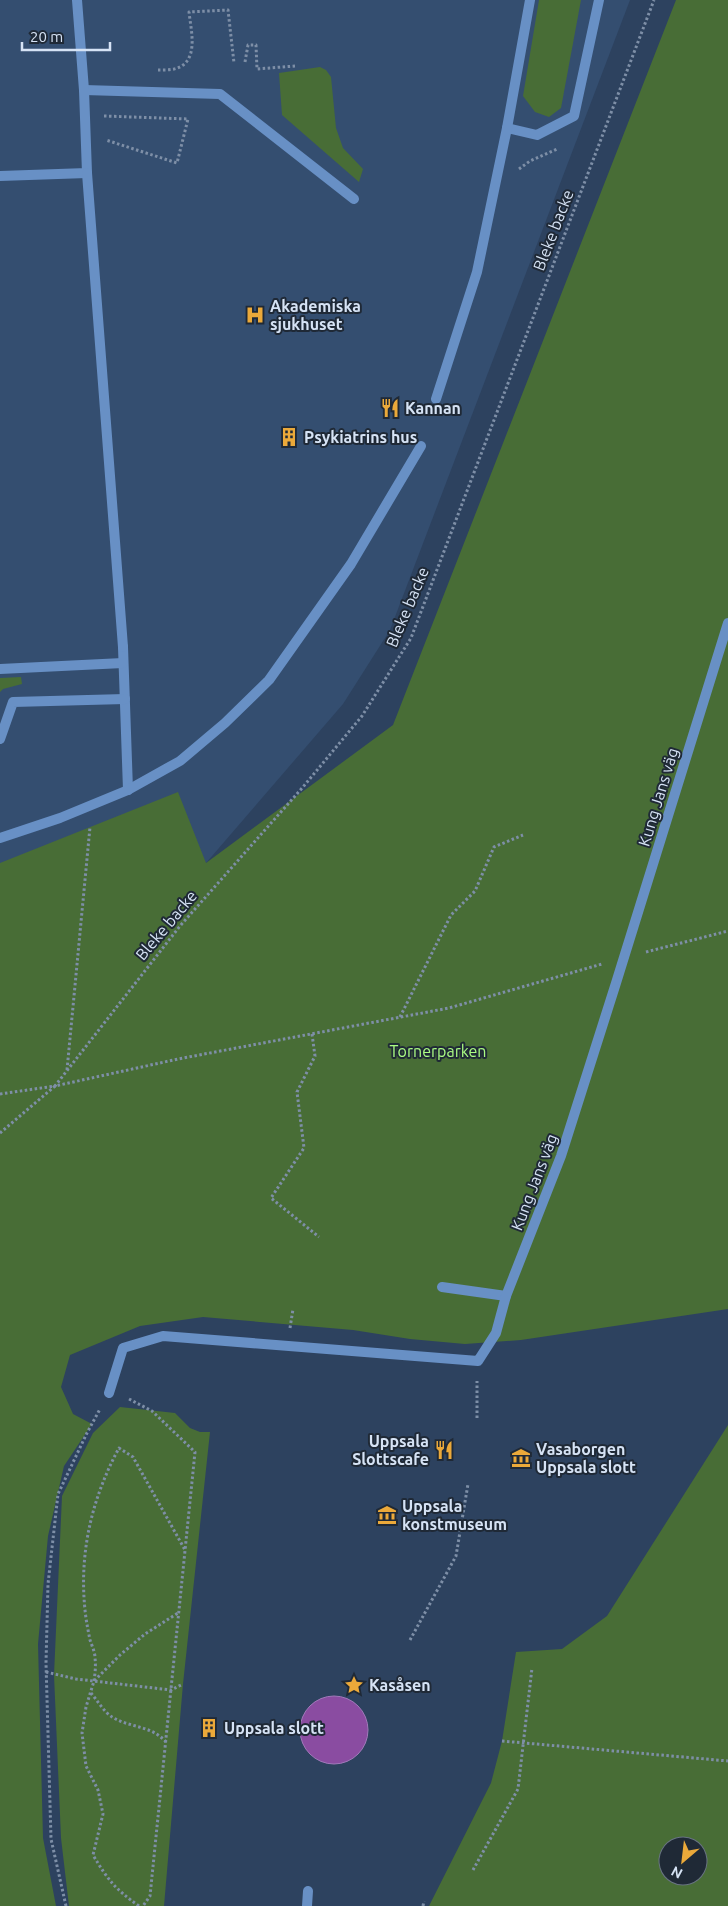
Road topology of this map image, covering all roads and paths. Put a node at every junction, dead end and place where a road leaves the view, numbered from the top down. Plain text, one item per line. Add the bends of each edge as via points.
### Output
1 (77, 0) edge
2 (530, 0) edge
3 (599, 0) edge
4 (654, 0) edge
5 (245, 62) dead end
6 (234, 63) dead end
7 (295, 66) dead end
8 (157, 70) dead end
9 (84, 90) junction
10 (104, 116) dead end
11 (507, 128) junction
12 (106, 140) dead end
13 (87, 173) junction
14 (0, 176) edge
15 (354, 199) dead end
16 (436, 399) dead end
17 (422, 446) dead end
18 (728, 623) edge
19 (123, 663) junction
20 (0, 669) edge
21 (124, 699) junction
22 (0, 739) edge
23 (128, 790) junction
24 (91, 818) dead end
25 (523, 834) dead end
26 (0, 838) edge
27 (728, 931) edge
28 (624, 958) junction
29 (399, 1017) junction
30 (312, 1034) junction
31 (66, 1070) junction
32 (54, 1086) junction
33 (0, 1094) edge
34 (0, 1133) edge
35 (319, 1237) dead end
36 (442, 1287) dead end
37 (506, 1296) junction
38 (478, 1361) junction
39 (109, 1393) junction
40 (477, 1418) dead end
41 (468, 1484) dead end
42 (185, 1551) junction
43 (179, 1613) junction
44 (410, 1640) dead end
45 (532, 1668) dead end
46 (46, 1672) junction
47 (94, 1681) junction
48 (183, 1684) dead end
49 (171, 1690) junction
50 (91, 1692) junction
51 (502, 1741) dead end
52 (166, 1742) junction
53 (522, 1743) junction
54 (728, 1761) edge
55 (473, 1870) dead end
56 (308, 1891) dead end
57 (66, 1906) edge
58 (139, 1906) edge
59 (143, 1906) edge
60 (307, 1906) edge

1 - 9 street
2 - 11 street
3 - 11 street via 574,116 537,135
4 - 31 path, Bleke backe via 411,638 362,716 180,926
5 - 7 path via 248,45 256,45 257,69
6 - 8 path via 228,10 189,12 192,50 188,59 175,69
9 - 13 street
9 - 15 street via 220,94
10 - 12 path via 188,119 177,162
11 - 16 street via 477,272
13 - 14 street
13 - 19 street
17 - 23 street via 351,564 269,680 226,723 180,761
18 - 28 street, Kung Jans väg
19 - 20 street
19 - 21 street
21 - 22 street via 13,702
21 - 23 street
23 - 26 street
24 - 31 path
25 - 29 path via 494,847 475,891 451,915
27 - 28 path
28 - 29 path via 449,1008
28 - 37 street, Kung Jans väg via 561,1156
29 - 30 path
30 - 32 path
30 - 35 path via 315,1056 297,1092 304,1148 271,1198
31 - 32 path, Bleke backe
32 - 33 path
32 - 34 path, Bleke backe
36 - 37 street
37 - 38 street, Kung Jans väg via 496,1333
38 - 39 street via 163,1336 124,1348
38 - 40 path
39 - 42 path via 152,1410 195,1452
39 - 46 path via 58,1494 48,1584
41 - 44 path via 456,1556
42 - 43 path
42 - 47 path via 133,1457 120,1448 107,1470 86,1538 83,1565 85,1612 95,1657
43 - 47 path via 145,1634
43 - 49 path
45 - 53 path
46 - 47 path
46 - 57 path via 51,1839
47 - 49 path
47 - 50 path
48 - 49 path
49 - 52 path
50 - 52 path via 110,1716 126,1724 148,1728
50 - 58 path via 82,1733 86,1766 98,1790 103,1814 93,1855 108,1880
51 - 53 path
52 - 59 path via 150,1896
53 - 54 path
53 - 55 path via 518,1789
56 - 60 street

